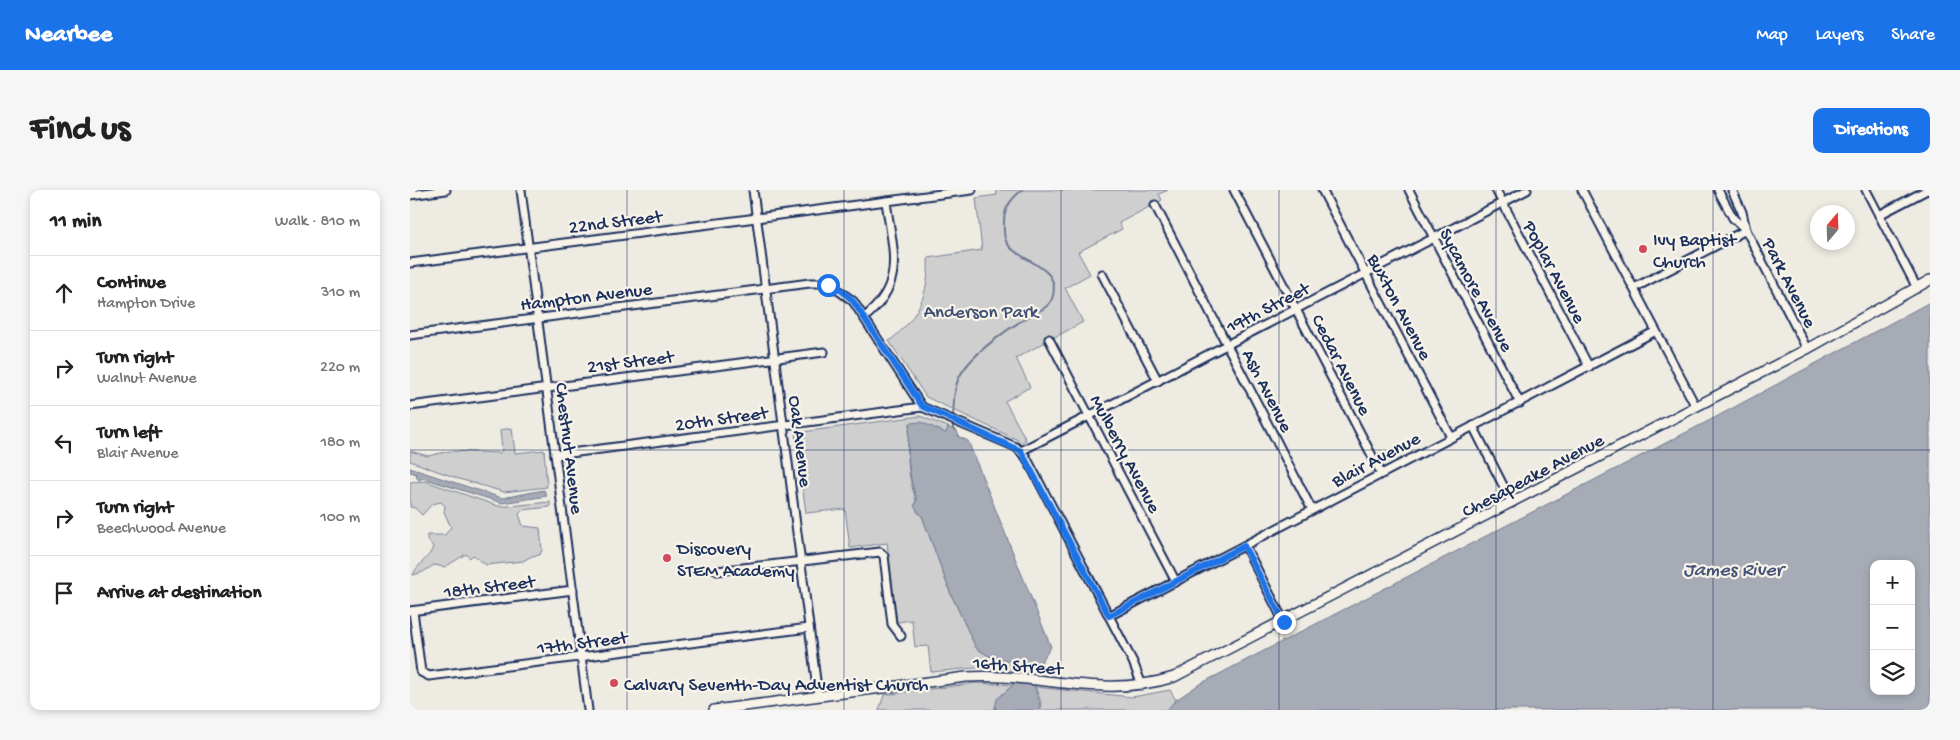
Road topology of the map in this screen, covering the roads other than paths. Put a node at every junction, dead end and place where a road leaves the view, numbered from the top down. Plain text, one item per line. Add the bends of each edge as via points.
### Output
1 (446, 190) edge
2 (521, 190) edge
3 (753, 190) edge
4 (972, 190) edge
5 (1234, 190) edge
6 (1322, 190) edge
7 (1408, 190) edge
8 (1496, 190) edge
9 (1527, 190) edge
10 (1582, 190) edge
11 (1718, 190) edge
12 (1732, 190) edge
13 (1866, 190) edge
14 (1927, 190) edge
15 (410, 195) edge
16 (886, 201) junction
17 (1502, 203) junction
18 (1155, 205) dead end
19 (1879, 215) junction
20 (757, 218) junction
21 (1746, 230) junction
22 (1433, 238) junction
23 (528, 248) junction
24 (410, 263) edge
25 (1365, 273) junction
26 (1102, 274) dead end
27 (1930, 280) edge
28 (766, 288) junction
29 (1634, 288) junction
30 (1917, 288) junction
31 (1296, 309) junction
32 (864, 317) junction
33 (538, 318) junction
34 (1656, 331) junction
35 (410, 335) edge
36 (1049, 339) dead end
37 (1227, 345) junction
38 (1807, 349) junction
39 (824, 352) dead end
40 (775, 358) junction
41 (1589, 367) junction
42 (1158, 381) junction
43 (546, 388) junction
44 (1520, 403) junction
45 (410, 406) edge
46 (922, 406) junction
47 (1696, 407) junction
48 (1089, 416) junction
49 (783, 425) junction
50 (1473, 426) junction
51 (1451, 437) junction
52 (1021, 451) junction
53 (555, 455) junction
54 (1381, 473) junction
55 (1512, 503) junction
56 (1312, 510) junction
57 (1244, 546) junction
58 (801, 561) junction
59 (717, 571) dead end
60 (1176, 582) junction
61 (572, 590) junction
62 (412, 611) edge
63 (1109, 616) junction
64 (1284, 622) junction
65 (809, 628) junction
66 (901, 636) dead end
67 (582, 657) junction
68 (1142, 685) junction
69 (818, 696) junction
70 (738, 708) edge
71 (588, 710) edge
72 (714, 710) edge

1 - 15 street
2 - 23 street, Chestnut Avenue
3 - 20 street, Oak Avenue
4 - 16 street, 22nd Street
5 - 31 street, Cedar Avenue
6 - 25 street, Buxton Avenue
7 - 22 street, Sycamore Avenue
8 - 17 street, Poplar Avenue
9 - 17 street, 19th Street
10 - 29 street
11 - 21 street, Park Avenue via 1733,218
12 - 21 street, Park Avenue
13 - 19 street
14 - 19 street
16 - 20 street, 22nd Street
16 - 32 street via 893,277 884,299
17 - 22 street, 19th Street
17 - 41 street, Poplar Avenue
18 - 37 street, Ash Avenue
19 - 30 street
20 - 23 street, 22nd Street
20 - 28 street, Oak Avenue
21 - 29 street
21 - 38 street, Park Avenue
22 - 25 street, 19th Street
22 - 44 street, Sycamore Avenue
23 - 24 street, 22nd Street
23 - 33 street, Chestnut Avenue
25 - 31 street, 19th Street
25 - 51 street, Buxton Avenue
26 - 42 street
27 - 30 main road, Chesapeake Avenue
28 - 32 street, Hampton Avenue via 810,282 828,285 848,296
28 - 33 street, Hampton Avenue
28 - 40 street, Oak Avenue
29 - 34 street
30 - 38 main road, Chesapeake Avenue
31 - 37 street, 19th Street
31 - 54 street, Cedar Avenue
32 - 46 street, Hampton Avenue
33 - 35 street, Hampton Avenue
33 - 43 street, Chestnut Avenue
34 - 41 street, Blair Avenue
34 - 47 street
36 - 48 street, Mulberry Avenue
37 - 42 street, 19th Street
37 - 56 street, Ash Avenue
38 - 47 main road, Chesapeake Avenue
39 - 40 street, 21st Street
40 - 43 street, 21st Street
40 - 49 street, Oak Avenue
41 - 44 street, Blair Avenue
42 - 48 street, 19th Street
43 - 45 street, 21st Street
43 - 53 street, Chestnut Avenue
44 - 50 street, Blair Avenue
46 - 49 street, 20th Street
46 - 52 street
47 - 55 main road, Chesapeake Avenue
48 - 52 street, 19th Street
48 - 60 street, Mulberry Avenue
49 - 53 street, 20th Street
49 - 58 street, Oak Avenue
50 - 51 street, Blair Avenue
50 - 55 street
51 - 54 street, Blair Avenue
52 - 63 street
53 - 61 street, Chestnut Avenue
54 - 56 street, Blair Avenue
55 - 64 main road, Chesapeake Avenue
56 - 57 street, Blair Avenue
57 - 60 street, Blair Avenue
57 - 64 street
58 - 59 street
58 - 65 street, Oak Avenue
58 - 66 street via 876,551 884,556 892,624
60 - 63 street, Blair Avenue
61 - 62 street, 18th Street
61 - 67 street, Chestnut Avenue
62 - 67 street, 17th Street via 423,677
63 - 68 street
64 - 68 main road, Chesapeake Avenue via 1189,671
65 - 67 street, 17th Street
65 - 69 street, Oak Avenue
67 - 71 street, Chestnut Avenue
68 - 69 main road, 16th Street via 1108,688 1008,677 966,677
69 - 70 main road, 16th Street
70 - 72 main road, 16th Street

